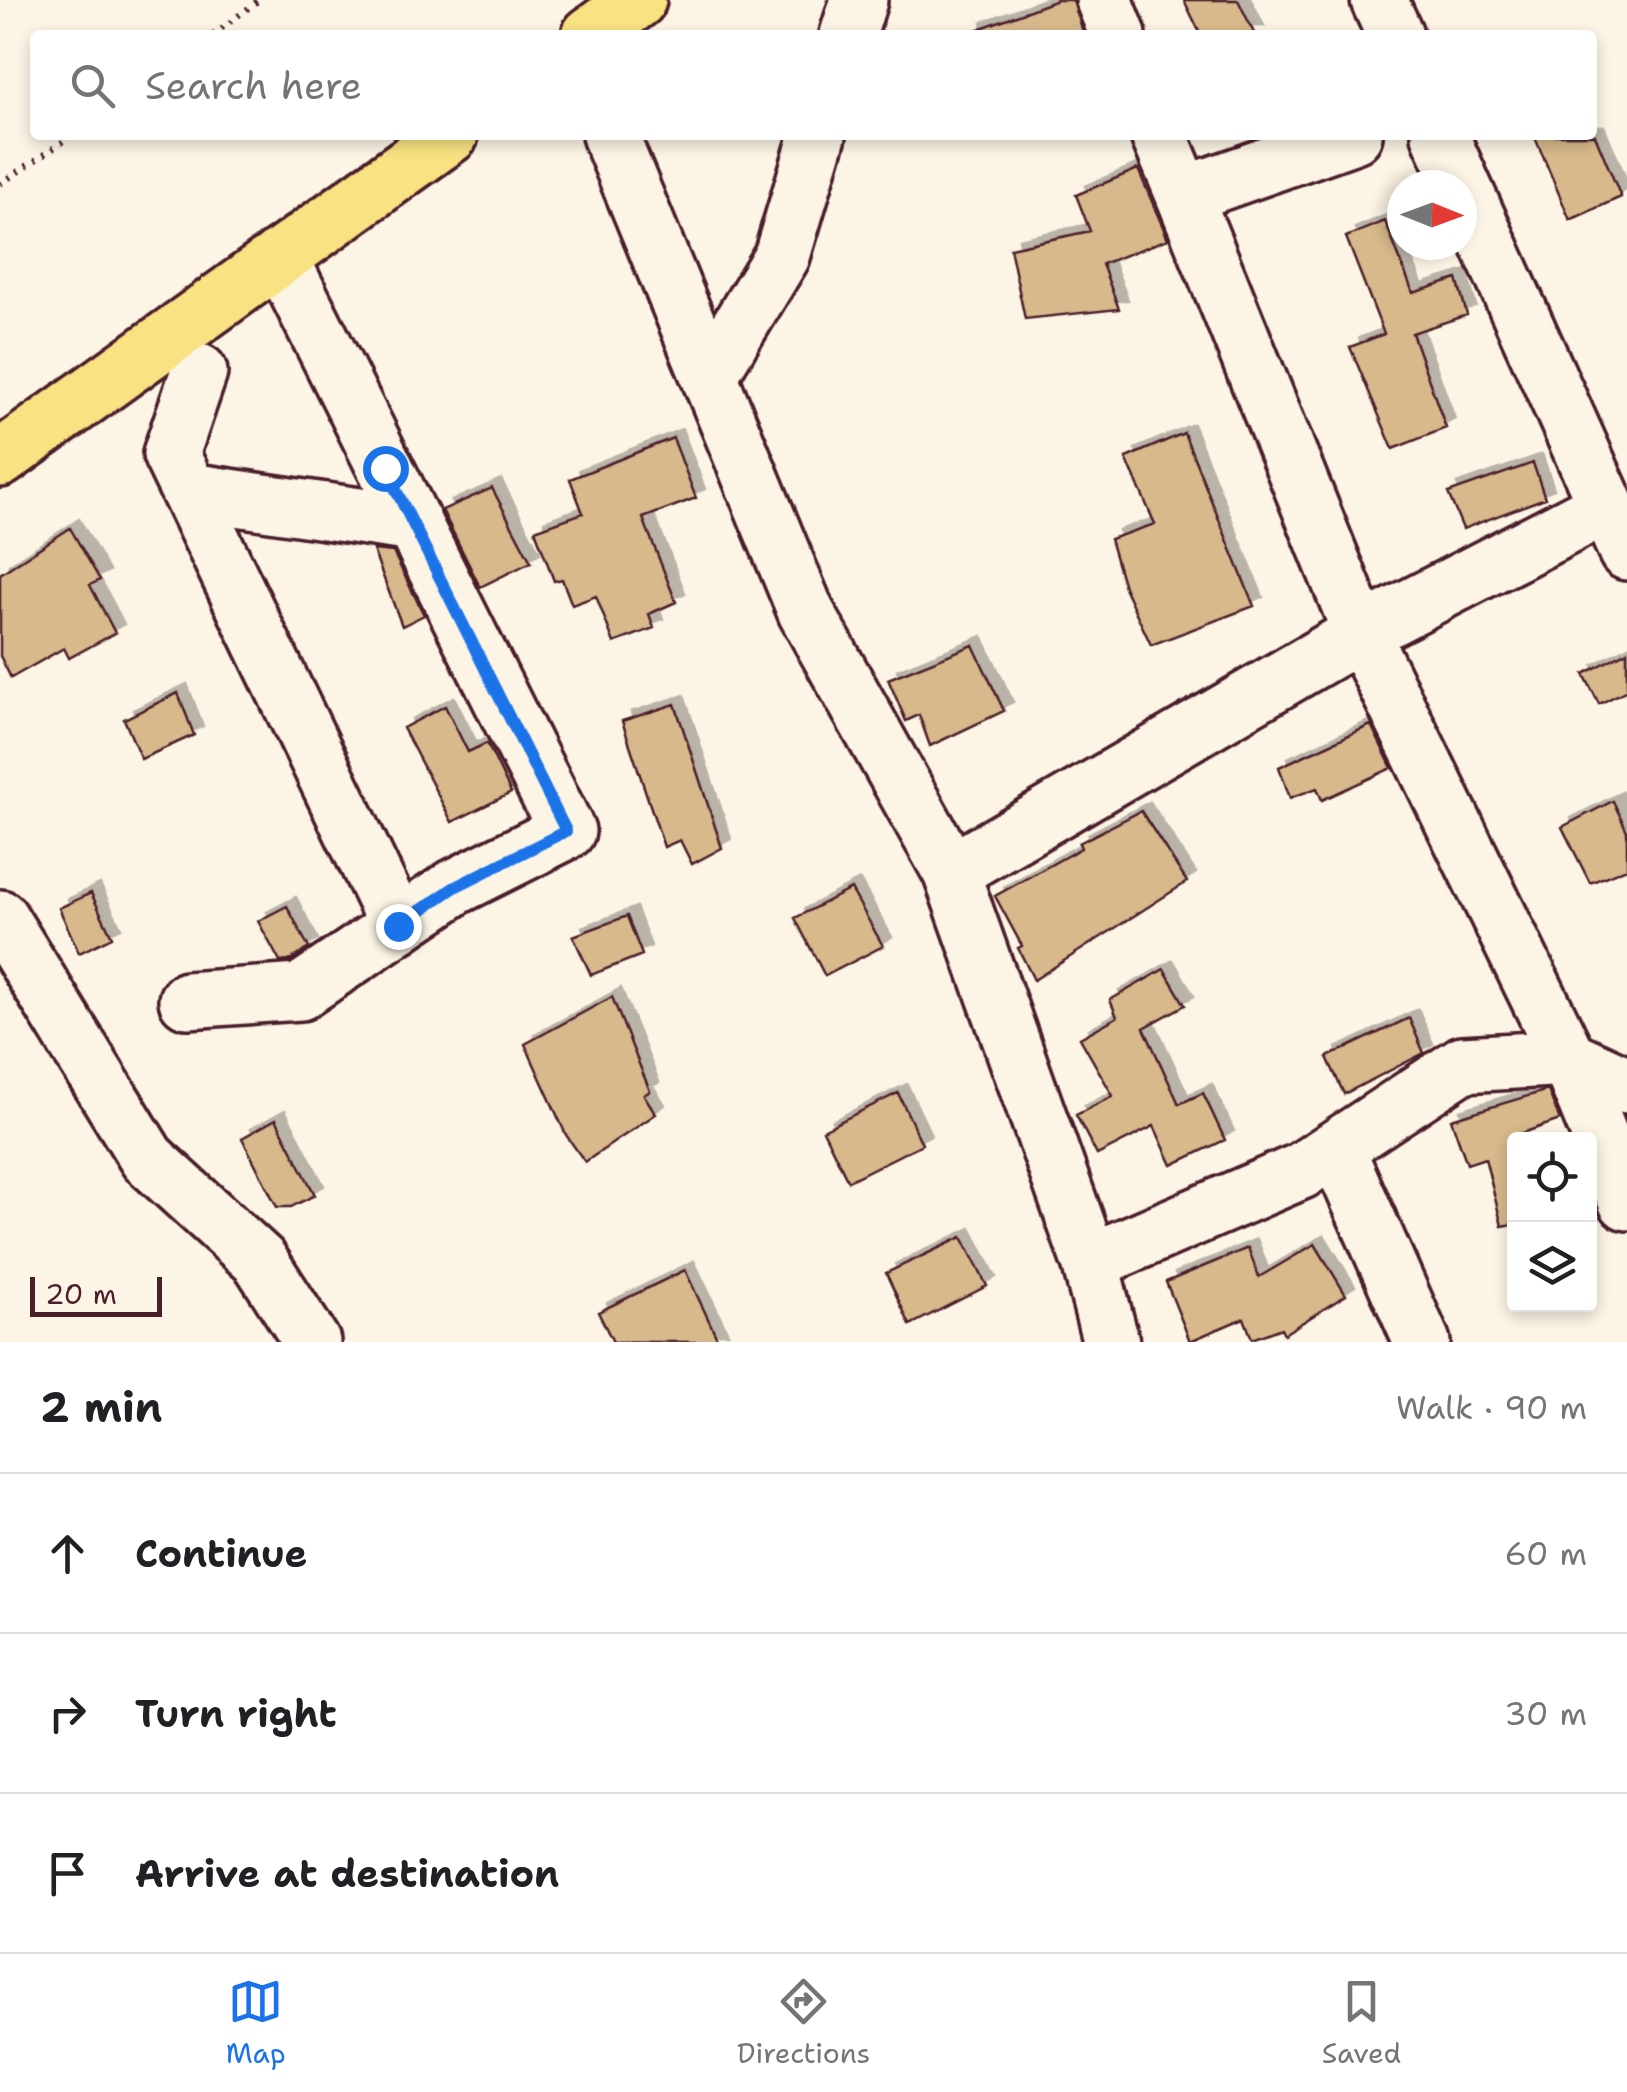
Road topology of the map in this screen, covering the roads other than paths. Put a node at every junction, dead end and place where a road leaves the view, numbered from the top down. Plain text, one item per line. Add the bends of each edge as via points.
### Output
1 (638, 0) edge
2 (858, 0) edge
3 (1104, 0) edge
4 (1379, 0) edge
5 (597, 30) edge
6 (849, 30) edge
7 (1116, 30) edge
8 (1393, 30) edge
9 (443, 140) edge
10 (612, 140) edge
11 (817, 140) edge
12 (1162, 140) edge
13 (1340, 140) edge
14 (1442, 140) edge
15 (1184, 195) junction
16 (280, 257) junction
17 (200, 372) dead end
18 (711, 373) junction
19 (0, 460) edge
20 (189, 491) junction
21 (414, 524) junction
22 (1617, 529) edge
23 (1361, 633) junction
24 (951, 872) junction
25 (0, 918) edge
26 (398, 926) junction
27 (187, 1000) dead end
28 (1568, 1058) junction
29 (1627, 1084) edge
30 (1336, 1148) junction
31 (1627, 1202) edge
32 (1090, 1262) junction
33 (312, 1342) edge
34 (1112, 1342) edge
35 (1422, 1342) edge

1 - 5 main road
2 - 6 street
3 - 7 street
4 - 8 street
9 - 16 main road
10 - 18 street
11 - 18 street via 782,256
12 - 15 street
13 - 15 street
14 - 22 street
15 - 23 street
16 - 19 main road
16 - 21 street
17 - 20 street via 171,454
18 - 24 street via 806,612
20 - 21 street
20 - 26 street
21 - 26 street via 566,831 455,887
22 - 23 street
23 - 24 street
23 - 28 street
24 - 32 street
25 - 33 street via 147,1158 260,1260
26 - 27 street via 300,992
28 - 29 street
28 - 30 street via 1463,1064
28 - 31 street
30 - 32 street via 1301,1171
30 - 35 street
32 - 34 street

